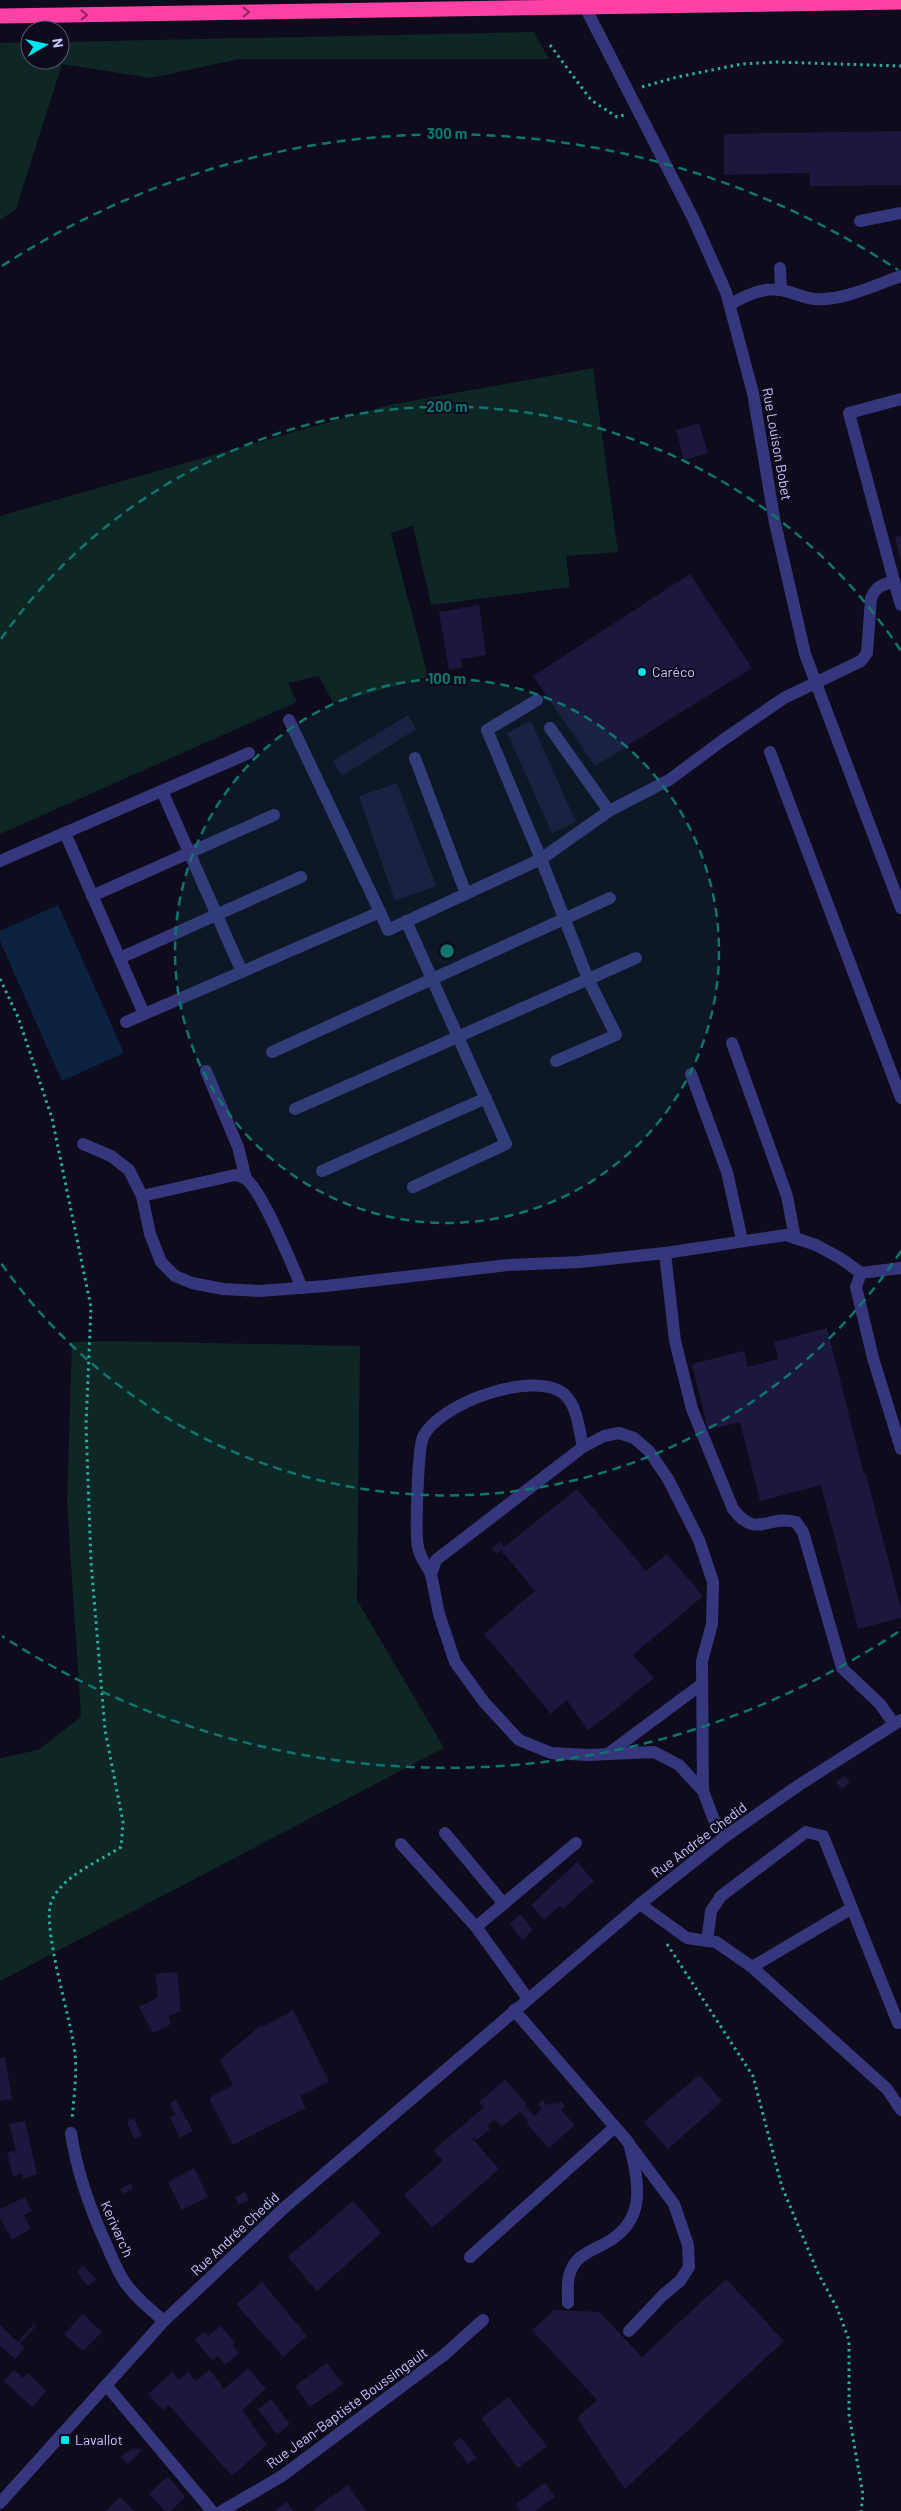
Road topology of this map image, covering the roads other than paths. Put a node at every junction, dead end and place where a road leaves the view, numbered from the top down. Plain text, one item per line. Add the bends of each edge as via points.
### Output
1 (582, 0) edge
2 (901, 2) edge
3 (0, 16) edge
4 (901, 213) edge
5 (860, 221) dead end
6 (780, 268) dead end
7 (901, 276) edge
8 (781, 290) junction
9 (730, 304) junction
10 (901, 399) edge
11 (894, 581) junction
12 (901, 606) edge
13 (815, 683) junction
14 (537, 700) dead end
15 (289, 720) dead end
16 (550, 728) dead end
17 (770, 752) dead end
18 (249, 754) dead end
19 (415, 758) dead end
20 (162, 791) junction
21 (609, 811) junction
22 (274, 815) dead end
23 (65, 833) junction
24 (189, 852) junction
25 (541, 859) junction
26 (0, 861) edge
27 (301, 877) dead end
28 (466, 894) junction
29 (92, 896) junction
30 (610, 898) dead end
31 (901, 908) edge
32 (380, 912) junction
33 (217, 915) junction
34 (564, 918) junction
35 (406, 921) junction
36 (120, 958) junction
37 (636, 958) dead end
38 (242, 972) junction
39 (432, 978) junction
40 (588, 979) junction
41 (144, 1014) junction
42 (126, 1022) dead end
43 (458, 1037) junction
44 (732, 1043) dead end
45 (272, 1052) dead end
46 (556, 1061) dead end
47 (206, 1071) dead end
48 (690, 1074) dead end
49 (486, 1098) junction
50 (901, 1098) edge
51 (295, 1109) dead end
52 (83, 1144) dead end
53 (322, 1171) dead end
54 (246, 1179) junction
55 (413, 1187) dead end
56 (142, 1196) junction
57 (795, 1238) junction
58 (742, 1240) junction
59 (665, 1253) junction
60 (901, 1268) edge
61 (861, 1273) junction
62 (302, 1288) junction
63 (583, 1447) junction
64 (901, 1448) edge
65 (430, 1574) junction
66 (702, 1684) junction
67 (898, 1722) edge
68 (609, 1753) junction
69 (703, 1791) junction
70 (445, 1832) dead end
71 (726, 1836) junction
72 (576, 1843) dead end
73 (401, 1844) dead end
74 (504, 1904) junction
75 (640, 1904) junction
76 (852, 1908) junction
77 (476, 1927) junction
78 (707, 1941) junction
79 (752, 1968) junction
80 (528, 1999) junction
81 (514, 2010) junction
82 (898, 2023) dead end
83 (901, 2110) edge
84 (615, 2127) junction
85 (71, 2133) road end
86 (628, 2143) junction
87 (470, 2257) dead end
88 (568, 2303) dead end
89 (483, 2320) dead end
90 (164, 2321) junction
91 (629, 2331) dead end
92 (106, 2385) junction
93 (0, 2504) edge
94 (212, 2511) edge
95 (222, 2511) edge

1 - 9 street, Rue Louison Bobet via 693,218
3 -> 2 highway
4 - 5 street
6 - 8 street
7 - 8 street via 828,298 814,299
8 - 9 street via 753,292
9 - 13 street, Rue Louison Bobet via 753,393 793,608
10 - 11 street via 848,413
11 - 12 street
11 - 13 street via 880,585 871,598 867,652 861,661
13 - 21 street via 784,698 668,780
13 - 31 street, Rue Louison Bobet
14 - 25 street via 487,730
15 - 32 street
16 - 21 street
17 - 50 street
18 - 20 street
19 - 28 street
20 - 23 street
20 - 24 street
21 - 25 street
22 - 24 street
23 - 26 street
23 - 29 street
24 - 29 street
24 - 33 street
25 - 28 street
25 - 34 street
27 - 33 street
28 - 35 street
29 - 36 street
30 - 34 street
32 - 35 street via 388,930
32 - 38 street
33 - 36 street
33 - 38 street
34 - 39 street
34 - 40 street
35 - 39 street
36 - 41 street
37 - 40 street
38 - 41 street
39 - 43 street
39 - 45 street
40 - 43 street
40 - 46 street via 616,1035
41 - 42 street
43 - 49 street
43 - 51 street
44 - 57 street via 787,1196
47 - 54 street via 238,1147
48 - 58 street via 727,1172
49 - 53 street
49 - 55 street via 506,1144
52 - 56 street via 112,1156 129,1170
54 - 56 street via 235,1175
54 - 62 street via 280,1238
56 - 62 street via 150,1234 161,1262 175,1276 223,1289
57 - 58 street via 786,1235
57 - 61 street via 816,1245
58 - 59 street
59 - 62 street via 508,1265
59 - 67 street via 675,1341 692,1409 733,1509 742,1522 752,1525 786,1519 796,1522 803,1532 842,1668
60 - 61 street
61 - 64 street via 856,1287 873,1358
63 - 65 street via 436,1560
63 - 65 street via 574,1411 566,1395 542,1385 513,1388 463,1402 438,1419 423,1436 419,1453 418,1547
63 - 66 street via 604,1436 619,1434 634,1438 649,1450 668,1479 700,1540 713,1582 712,1624 702,1662
65 - 68 street via 439,1614 456,1662 484,1702 519,1740 551,1753
66 - 68 street
66 - 69 street
67 - 71 street, Rue Andrée Chedid
68 - 69 street via 654,1752 679,1765
69 - 71 street via 714,1820
70 - 74 street
71 - 75 street, Rue Andrée Chedid
72 - 74 street
73 - 77 street
74 - 77 street
75 - 78 street via 686,1938
75 - 80 street, Rue Andrée Chedid
76 - 78 street via 823,1836 806,1832 721,1896 711,1911
76 - 79 street
76 - 82 street
77 - 80 street
78 - 79 street via 716,1942
79 - 83 street via 886,2089
80 - 81 street, Rue Andrée Chedid
81 - 84 street
81 - 90 street, Rue Andrée Chedid via 284,2208
84 - 86 street
84 - 87 street
85 - 90 street, Kerivarc'h via 76,2166 87,2200 112,2257 140,2301
86 - 88 street via 636,2171 638,2196 634,2216 622,2232 583,2253 569,2275
86 - 91 street via 674,2204 688,2245 689,2267 680,2281 663,2294
89 - 95 street, Rue Jean-Baptiste Boussingault via 444,2355 282,2476
90 - 92 street, Rue Andrée Chedid
92 - 93 street, Rue Andrée Chedid
92 - 94 street

